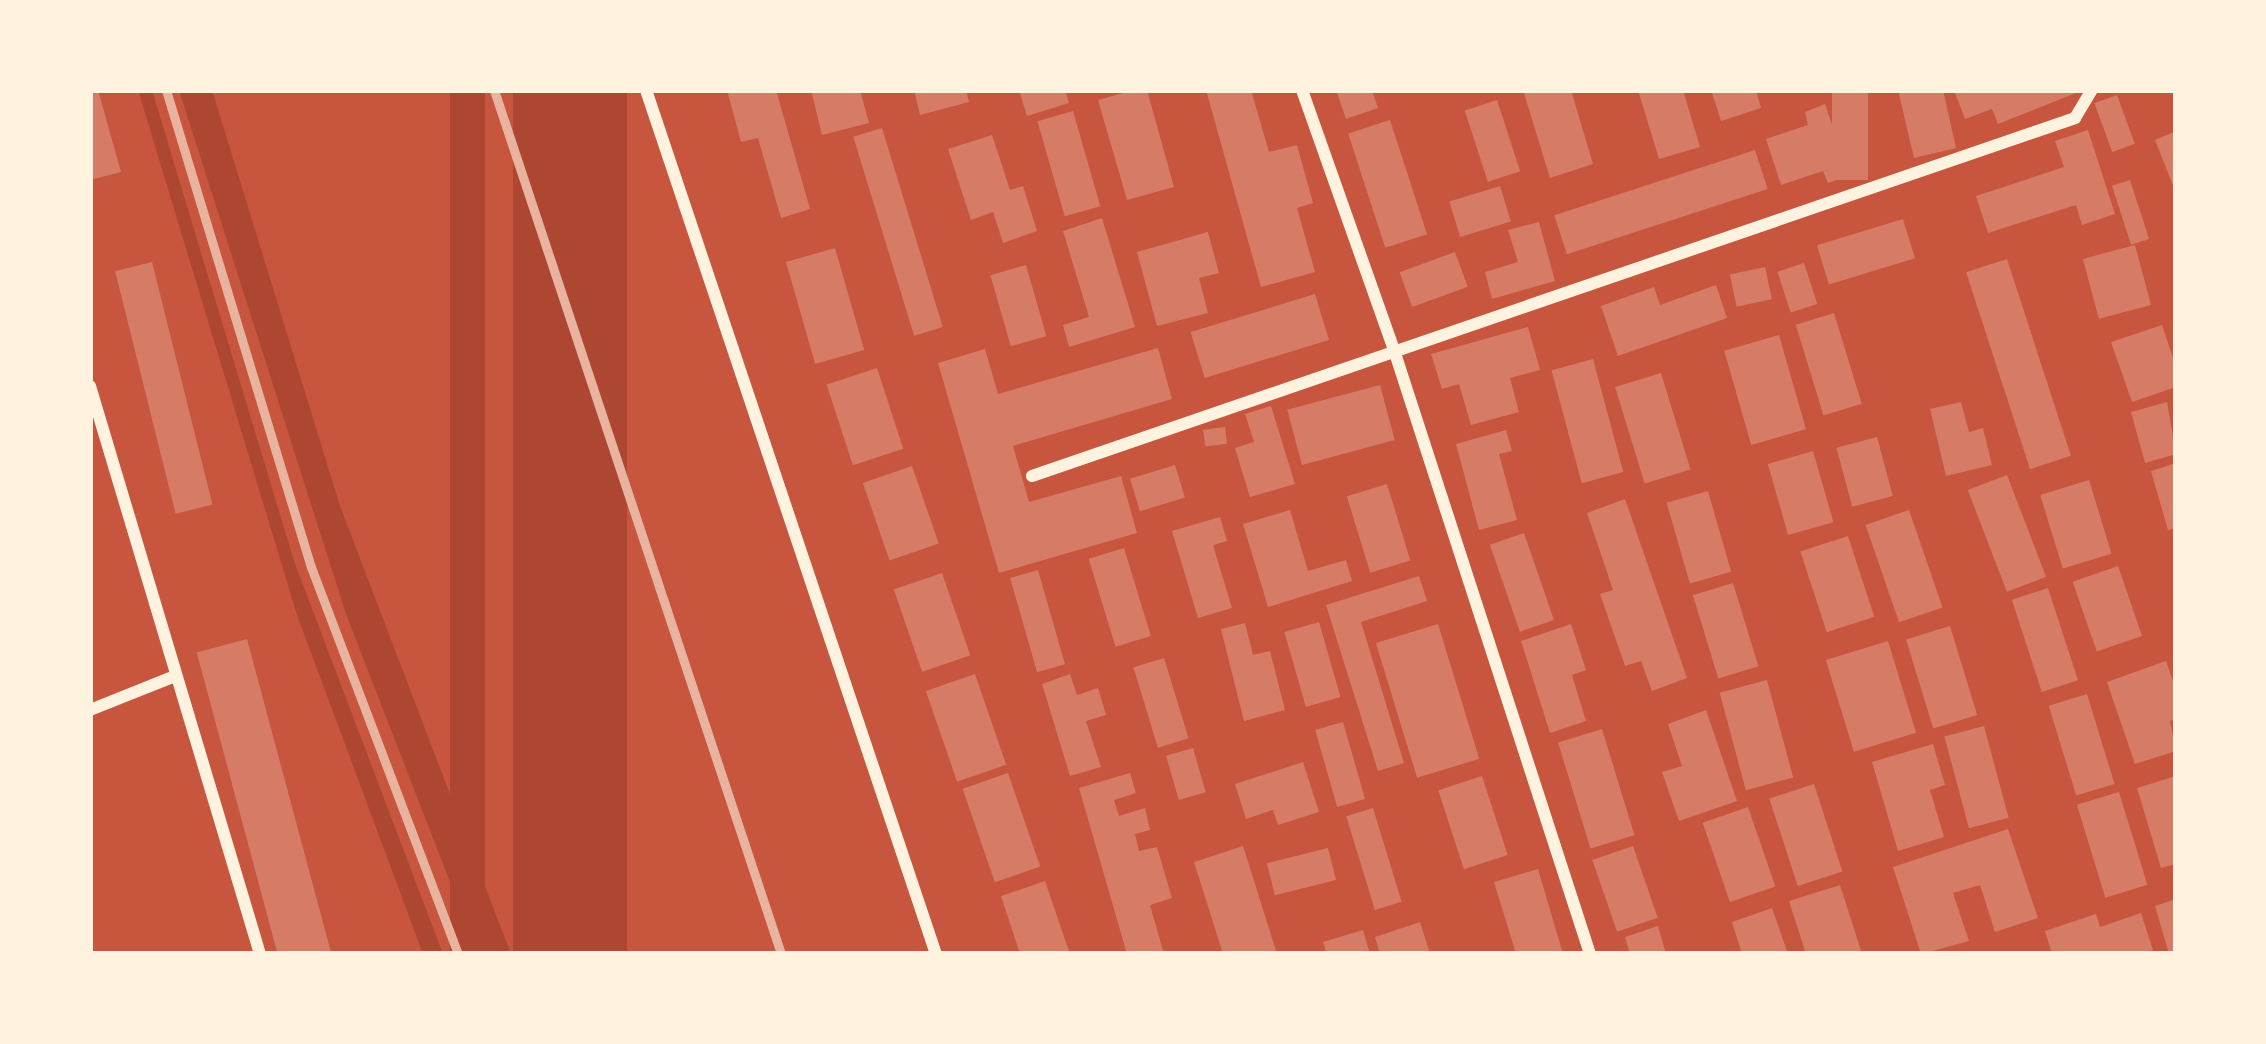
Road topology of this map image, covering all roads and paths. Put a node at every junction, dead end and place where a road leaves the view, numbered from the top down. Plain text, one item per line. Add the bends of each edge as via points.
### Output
1 (646, 90) edge
2 (1303, 90) edge
3 (2092, 90) edge
4 (1394, 350) junction
5 (90, 386) edge
6 (1032, 476) dead end
7 (175, 676) junction
8 (90, 710) edge
9 (260, 954) edge
10 (936, 954) edge
11 (1590, 954) edge

1 - 10 street
2 - 4 street
3 - 4 street via 2075,118
4 - 6 street
4 - 11 street
5 - 7 street
7 - 8 street
7 - 9 street

